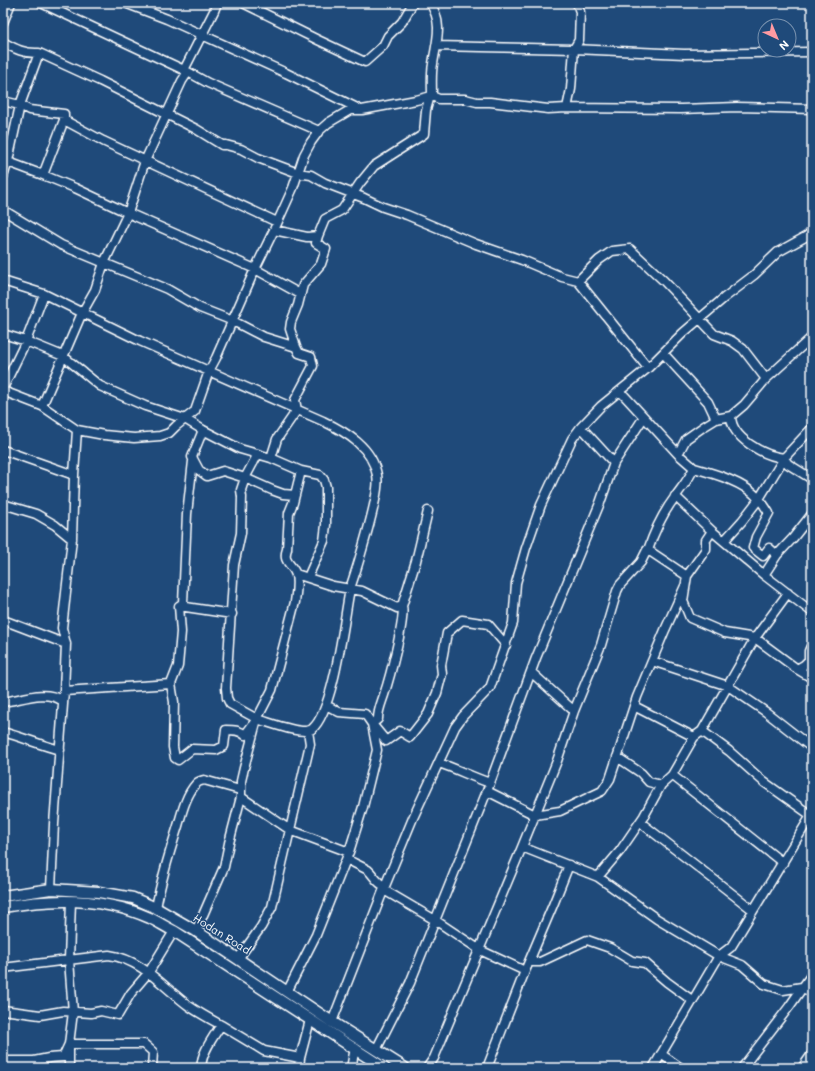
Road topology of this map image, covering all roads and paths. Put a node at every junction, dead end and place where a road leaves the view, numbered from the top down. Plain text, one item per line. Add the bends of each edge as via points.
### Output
1 (11, 3) edge
2 (41, 3) edge
3 (125, 3) edge
4 (217, 3) edge
5 (243, 3) edge
6 (413, 3) edge
7 (430, 3) edge
8 (577, 3) edge
9 (3, 22) edge
10 (201, 35) junction
11 (3, 42) edge
12 (436, 46) junction
13 (574, 49) junction
14 (812, 52) edge
15 (40, 53) junction
16 (186, 71) junction
17 (431, 96) junction
18 (3, 101) edge
19 (20, 104) junction
20 (567, 108) junction
21 (812, 109) edge
22 (362, 110) junction
23 (167, 115) junction
24 (64, 120) junction
25 (320, 131) junction
26 (6, 161) edge
27 (145, 161) junction
28 (298, 173) junction
29 (43, 174) junction
30 (3, 176) edge
31 (352, 194) junction
32 (3, 210) edge
33 (128, 213) junction
34 (275, 226) junction
35 (812, 231) edge
36 (318, 236) junction
37 (104, 263) junction
38 (255, 269) junction
39 (3, 281) edge
40 (578, 281) junction
41 (44, 294) junction
42 (300, 294) junction
43 (82, 313) junction
44 (700, 319) junction
45 (233, 321) junction
46 (3, 334) edge
47 (812, 337) edge
48 (26, 341) junction
49 (296, 347) junction
50 (663, 353) junction
51 (63, 356) junction
52 (648, 368) junction
53 (209, 371) junction
54 (766, 379) junction
55 (3, 388) edge
56 (3, 391) edge
57 (620, 391) junction
58 (42, 406) junction
59 (297, 410) junction
60 (731, 416) junction
61 (644, 417) junction
62 (185, 419) junction
63 (716, 419) junction
64 (581, 427) junction
65 (812, 428) edge
66 (77, 430) junction
67 (202, 430) junction
68 (3, 450) edge
69 (258, 454) junction
70 (678, 454) junction
71 (271, 458) junction
72 (784, 458) junction
73 (193, 460) junction
74 (614, 463) junction
75 (694, 468) junction
76 (301, 471) junction
77 (74, 475) junction
78 (245, 478) junction
79 (812, 479) edge
80 (295, 495) junction
81 (675, 496) junction
82 (759, 498) junction
83 (3, 504) edge
84 (428, 511) dead end
85 (812, 514) edge
86 (712, 531) junction
87 (72, 539) junction
88 (724, 542) junction
89 (648, 550) junction
90 (777, 554) junction
91 (296, 574) junction
92 (764, 575) junction
93 (687, 576) junction
94 (308, 577) junction
95 (685, 586) junction
96 (350, 588) junction
97 (788, 593) junction
98 (179, 606) junction
99 (402, 606) junction
100 (812, 612) edge
101 (232, 614) junction
102 (3, 620) edge
103 (755, 638) junction
104 (66, 644) junction
105 (812, 644) edge
106 (506, 646) junction
107 (652, 661) junction
108 (798, 669) junction
109 (531, 672) junction
110 (812, 678) edge
111 (171, 684) junction
112 (728, 686) junction
113 (64, 691) junction
114 (3, 702) edge
115 (326, 705) junction
116 (634, 706) junction
117 (574, 711) junction
118 (257, 719) junction
119 (372, 724) junction
120 (702, 731) junction
121 (3, 732) edge
122 (308, 732) junction
123 (694, 737) junction
124 (812, 748) edge
125 (60, 750) junction
126 (617, 757) junction
127 (439, 763) junction
128 (672, 775) junction
129 (661, 785) junction
130 (489, 787) junction
131 (241, 794) junction
132 (535, 815) junction
133 (812, 815) edge
134 (640, 822) junction
135 (290, 830) junction
136 (522, 847) junction
137 (348, 856) junction
138 (783, 863) junction
139 (569, 865) junction
140 (598, 877) junction
141 (384, 888) junction
142 (51, 889) junction
143 (3, 896) edge
144 (71, 901) junction
145 (3, 907) edge
146 (156, 908) junction
147 (753, 910) junction
148 (435, 920) junction
149 (174, 931) junction
150 (196, 932) junction
151 (480, 950) junction
152 (719, 956) junction
153 (238, 958) junction
154 (70, 960) junction
155 (529, 962) junction
156 (3, 968) edge
157 (525, 971) junction
158 (149, 972) junction
159 (812, 974) edge
160 (802, 987) junction
161 (287, 992) junction
162 (812, 993) edge
163 (693, 1001) junction
164 (3, 1010) edge
165 (73, 1012) junction
166 (310, 1020) junction
167 (332, 1022) junction
168 (221, 1025) junction
169 (70, 1044) junction
170 (355, 1048) junction
171 (376, 1050) junction
172 (661, 1054) junction
173 (812, 1054) edge
174 (300, 1058) junction
175 (3, 1061) edge
176 (69, 1068) edge
177 (152, 1068) edge
178 (202, 1068) edge
179 (299, 1068) edge
180 (351, 1068) edge
181 (384, 1068) edge
182 (405, 1068) edge
183 (427, 1068) edge
184 (486, 1068) edge
185 (653, 1068) edge
186 (682, 1068) edge
187 (742, 1068) edge
188 (802, 1068) edge

1 - 9 street
2 - 16 street
3 - 10 street
4 - 10 street
5 - 6 street via 365,62 383,46
7 - 12 street via 439,27
8 - 13 street via 580,12 579,40
10 - 16 street
10 - 22 street
11 - 15 street via 30,54
12 - 13 street
12 - 17 street
13 - 14 street via 684,54
13 - 20 street
15 - 19 street
15 - 23 street
16 - 23 street
16 - 25 street
17 - 20 street via 439,99 465,99 548,109
17 - 22 street
17 - 31 street via 426,110 424,134 374,166
18 - 19 street
19 - 24 street via 30,110 64,114
19 - 26 street
20 - 21 street
22 - 25 street via 350,110 342,114
23 - 27 street
23 - 28 street via 222,145 242,149
24 - 27 street via 103,142
24 - 29 street
25 - 28 street via 304,155
26 - 29 street
26 - 30 street
27 - 33 street
27 - 34 street
28 - 31 street via 311,175
28 - 34 street
29 - 33 street
31 - 36 street via 342,210 324,219
31 - 40 street via 407,214 476,244
32 - 37 street via 61,245
33 - 37 street
33 - 38 street
34 - 36 street via 307,237
34 - 38 street
35 - 44 street via 778,252
36 - 42 street via 316,243 326,249 321,264 303,284
37 - 43 street via 95,290
37 - 45 street via 167,289 200,308
38 - 42 street
38 - 45 street
39 - 41 street
40 - 44 street via 612,251 630,249
40 - 52 street
41 - 43 street
41 - 48 street
42 - 49 street via 290,329
43 - 51 street
43 - 53 street
44 - 50 street
44 - 54 street via 714,334 732,341 743,349
45 - 49 street via 264,337
45 - 53 street
46 - 48 street
47 - 54 street
48 - 51 street
48 - 55 street
49 - 59 street via 300,353 311,358 313,366 295,400
50 - 52 street
50 - 63 street via 708,402
51 - 58 street
51 - 62 street via 100,386 145,406
52 - 57 street
53 - 59 street
53 - 62 street via 194,411
54 - 60 street via 748,401
56 - 58 street
57 - 61 street
57 - 64 street
58 - 66 street
59 - 71 street via 277,439
59 - 96 street via 342,430 354,439 368,453 378,476 369,528
60 - 63 street
60 - 72 street via 734,429 746,441 775,457
61 - 70 street
61 - 74 street
62 - 66 street via 169,433 160,436 134,438
62 - 67 street
63 - 70 street via 686,439
64 - 74 street
64 - 106 street via 572,439 541,505 526,548 516,583 513,623
65 - 72 street
66 - 77 street
67 - 69 street via 240,449
67 - 73 street
68 - 77 street
69 - 71 street
69 - 78 street
70 - 75 street
71 - 76 street
72 - 79 street via 788,464
72 - 82 street
73 - 78 street via 199,470 207,476 223,471
73 - 98 street via 187,514 183,603
74 - 109 street
75 - 81 street
75 - 82 street via 739,484
76 - 80 street
76 - 94 street via 320,475 326,487 324,541
77 - 87 street
78 - 80 street via 283,494
78 - 101 street via 241,490 240,533 234,565
80 - 91 street via 289,512 286,560
81 - 86 street
81 - 89 street via 654,533
82 - 88 street
82 - 90 street via 769,513 753,548 762,556 769,548
83 - 87 street via 36,514
84 - 99 street
85 - 90 street
86 - 88 street
86 - 93 street via 706,540 706,549
87 - 104 street via 62,628
88 - 92 street
89 - 93 street
89 - 117 street via 617,591 601,645
90 - 92 street
91 - 94 street
91 - 118 street via 295,602 276,678
92 - 97 street
93 - 95 street
94 - 96 street via 333,586
95 - 103 street via 683,601 690,618 725,633
95 - 107 street
96 - 99 street via 397,608
96 - 115 street via 341,643
97 - 100 street
97 - 103 street
98 - 101 street
98 - 111 street via 182,632 178,666
99 - 119 street via 403,618 384,696 378,708 378,719
101 - 118 street via 227,662 227,698 234,706
102 - 104 street
103 - 108 street
103 - 112 street
104 - 113 street
105 - 108 street via 809,651 810,660
106 - 119 street via 488,624 462,620 447,633 437,693 428,714 410,737 400,731 386,740
106 - 127 street via 490,688 463,716
107 - 112 street
107 - 116 street
108 - 110 street
109 - 117 street
109 - 130 street
111 - 113 street
111 - 118 street via 174,702 173,752 178,760 192,749 216,750 224,746 226,730 234,730 245,735
112 - 120 street
112 - 124 street
113 - 114 street via 61,700 44,694
113 - 125 street
115 - 119 street via 339,712 365,714
115 - 122 street via 320,719
116 - 123 street
116 - 126 street
117 - 132 street
118 - 122 street via 287,729
118 - 131 street via 244,768
119 - 137 street via 377,750
120 - 123 street
120 - 133 street via 764,782
121 - 125 street
122 - 135 street via 310,744
123 - 128 street
125 - 142 street
126 - 129 street via 642,773 649,782
126 - 132 street via 610,779 602,791 560,811
127 - 130 street via 458,769
127 - 141 street
128 - 129 street
128 - 138 street
129 - 134 street
130 - 132 street
130 - 148 street
131 - 135 street
131 - 146 street via 204,780 195,784 187,799 167,857
131 - 150 street via 224,867
132 - 136 street
133 - 138 street
134 - 140 street
134 - 147 street
135 - 137 street
135 - 153 street via 272,907 249,946
136 - 139 street
136 - 151 street
137 - 141 street via 367,870
137 - 161 street via 316,935
138 - 147 street
139 - 140 street
139 - 155 street
140 - 152 street via 657,919
141 - 148 street
141 - 167 street
142 - 143 main road, Hodan Road
142 - 146 main road, Hodan Road via 119,895
144 - 145 main road, Hodan Road
144 - 149 main road, Hodan Road via 132,911
144 - 154 street
146 - 150 main road, Hodan Road
147 - 152 street via 731,946
148 - 151 street
148 - 171 street via 410,983
149 - 158 street
149 - 166 main road, Hodan Road
150 - 153 main road, Hodan Road
151 - 157 street
151 - 183 street via 434,1058
152 - 160 street via 742,965 760,981 774,988 783,990
152 - 163 street
153 - 161 main road, Hodan Road
154 - 156 street
154 - 158 street via 109,955 120,957
154 - 165 street
155 - 157 street
155 - 163 street via 540,962 587,940 610,948 632,961 645,963
157 - 184 street
158 - 165 street via 131,993 118,1015 101,1011
158 - 168 street via 189,1006
159 - 160 street
160 - 162 street
160 - 187 street
161 - 167 main road, Hodan Road
163 - 172 street
164 - 165 street via 40,1015
165 - 169 street
166 - 170 main road, Hodan Road
166 - 174 street
167 - 171 main road, Hodan Road
168 - 174 street via 264,1050
168 - 178 street via 207,1049
169 - 175 street via 63,1057 34,1061
169 - 176 street
169 - 177 street via 144,1044 153,1052
170 - 180 street
170 - 181 main road, Hodan Road
171 - 182 main road, Hodan Road
172 - 185 street
172 - 186 street
173 - 188 street
174 - 179 street

